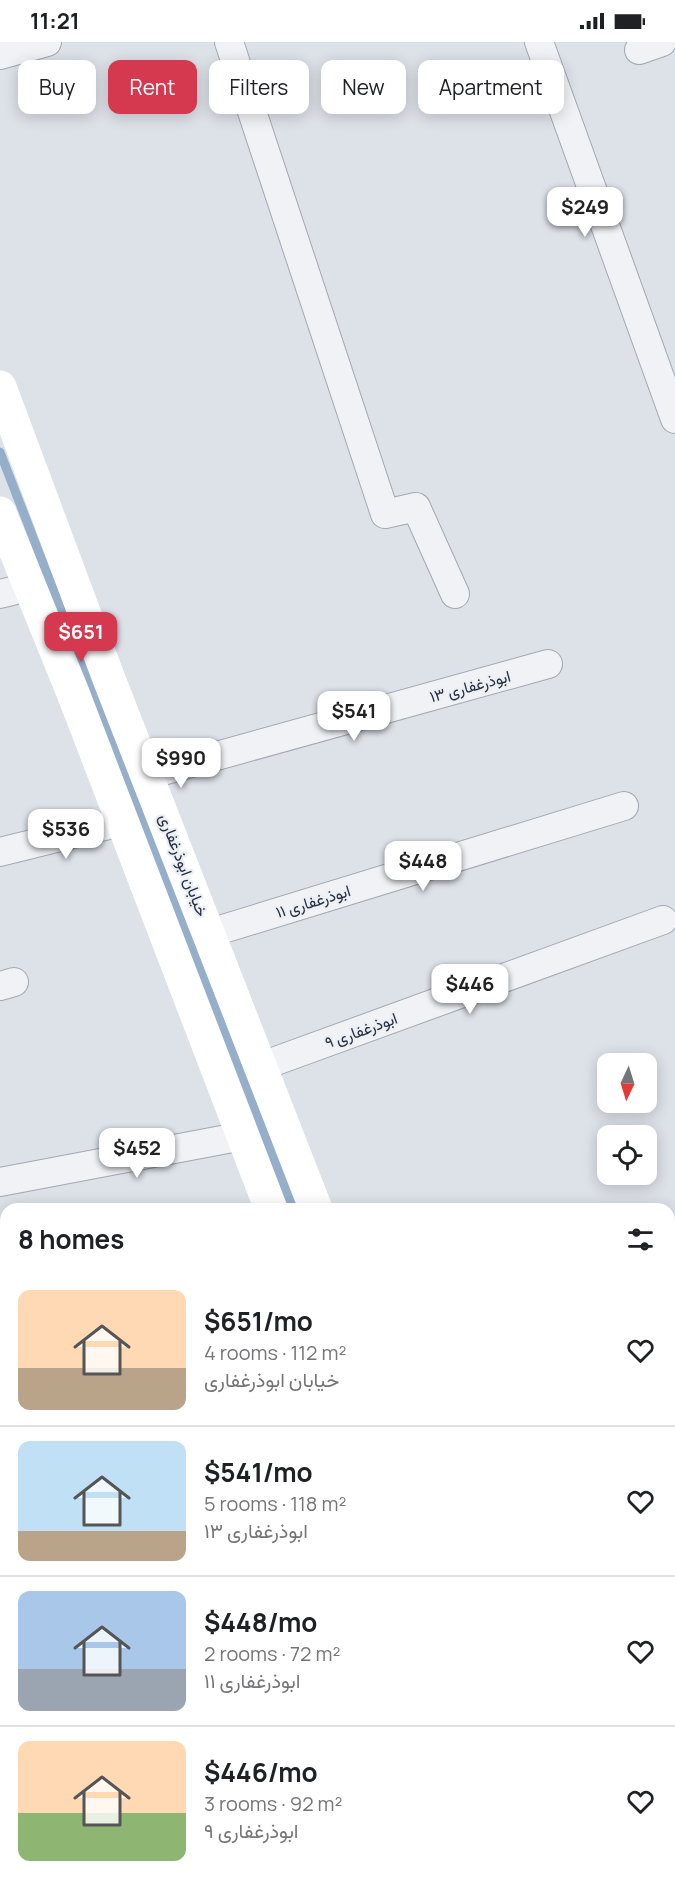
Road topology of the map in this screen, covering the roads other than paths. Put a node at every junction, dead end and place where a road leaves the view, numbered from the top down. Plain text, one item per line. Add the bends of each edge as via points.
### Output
1 (47, 42) edge
2 (229, 42) edge
3 (539, 42) edge
4 (0, 56) edge
5 (0, 387) edge
6 (675, 419) edge
7 (0, 513) edge
8 (14, 590) edge
9 (455, 594) dead end
10 (548, 664) dead end
11 (91, 686) junction
12 (148, 775) junction
13 (624, 806) dead end
14 (121, 822) junction
15 (0, 852) edge
16 (663, 920) dead end
17 (210, 933) junction
18 (262, 1066) junction
19 (243, 1136) junction
20 (11, 1179) edge
21 (270, 1203) edge
22 (314, 1203) edge

1 - 4 street
2 - 9 street via 385,514 416,507
3 - 6 street
5 - 11 street, خیابان ابوذرغفاری
7 - 8 street, خیابان ابوذرغفاری
8 - 11 street, خیابان ابوذرغفاری
10 - 12 street, ابوذرغفاری ۱۳
11 - 12 street, خیابان ابوذرغفاری
11 - 14 street, خیابان ابوذرغفاری
12 - 17 street, خیابان ابوذرغفاری
13 - 17 street, ابوذرغفاری ۱۱
14 - 15 street
14 - 19 street, خیابان ابوذرغفاری
16 - 18 street, ابوذرغفاری ۹
17 - 18 street, خیابان ابوذرغفاری
18 - 22 street, خیابان ابوذرغفاری
19 - 20 street
19 - 21 street, خیابان ابوذرغفاری

